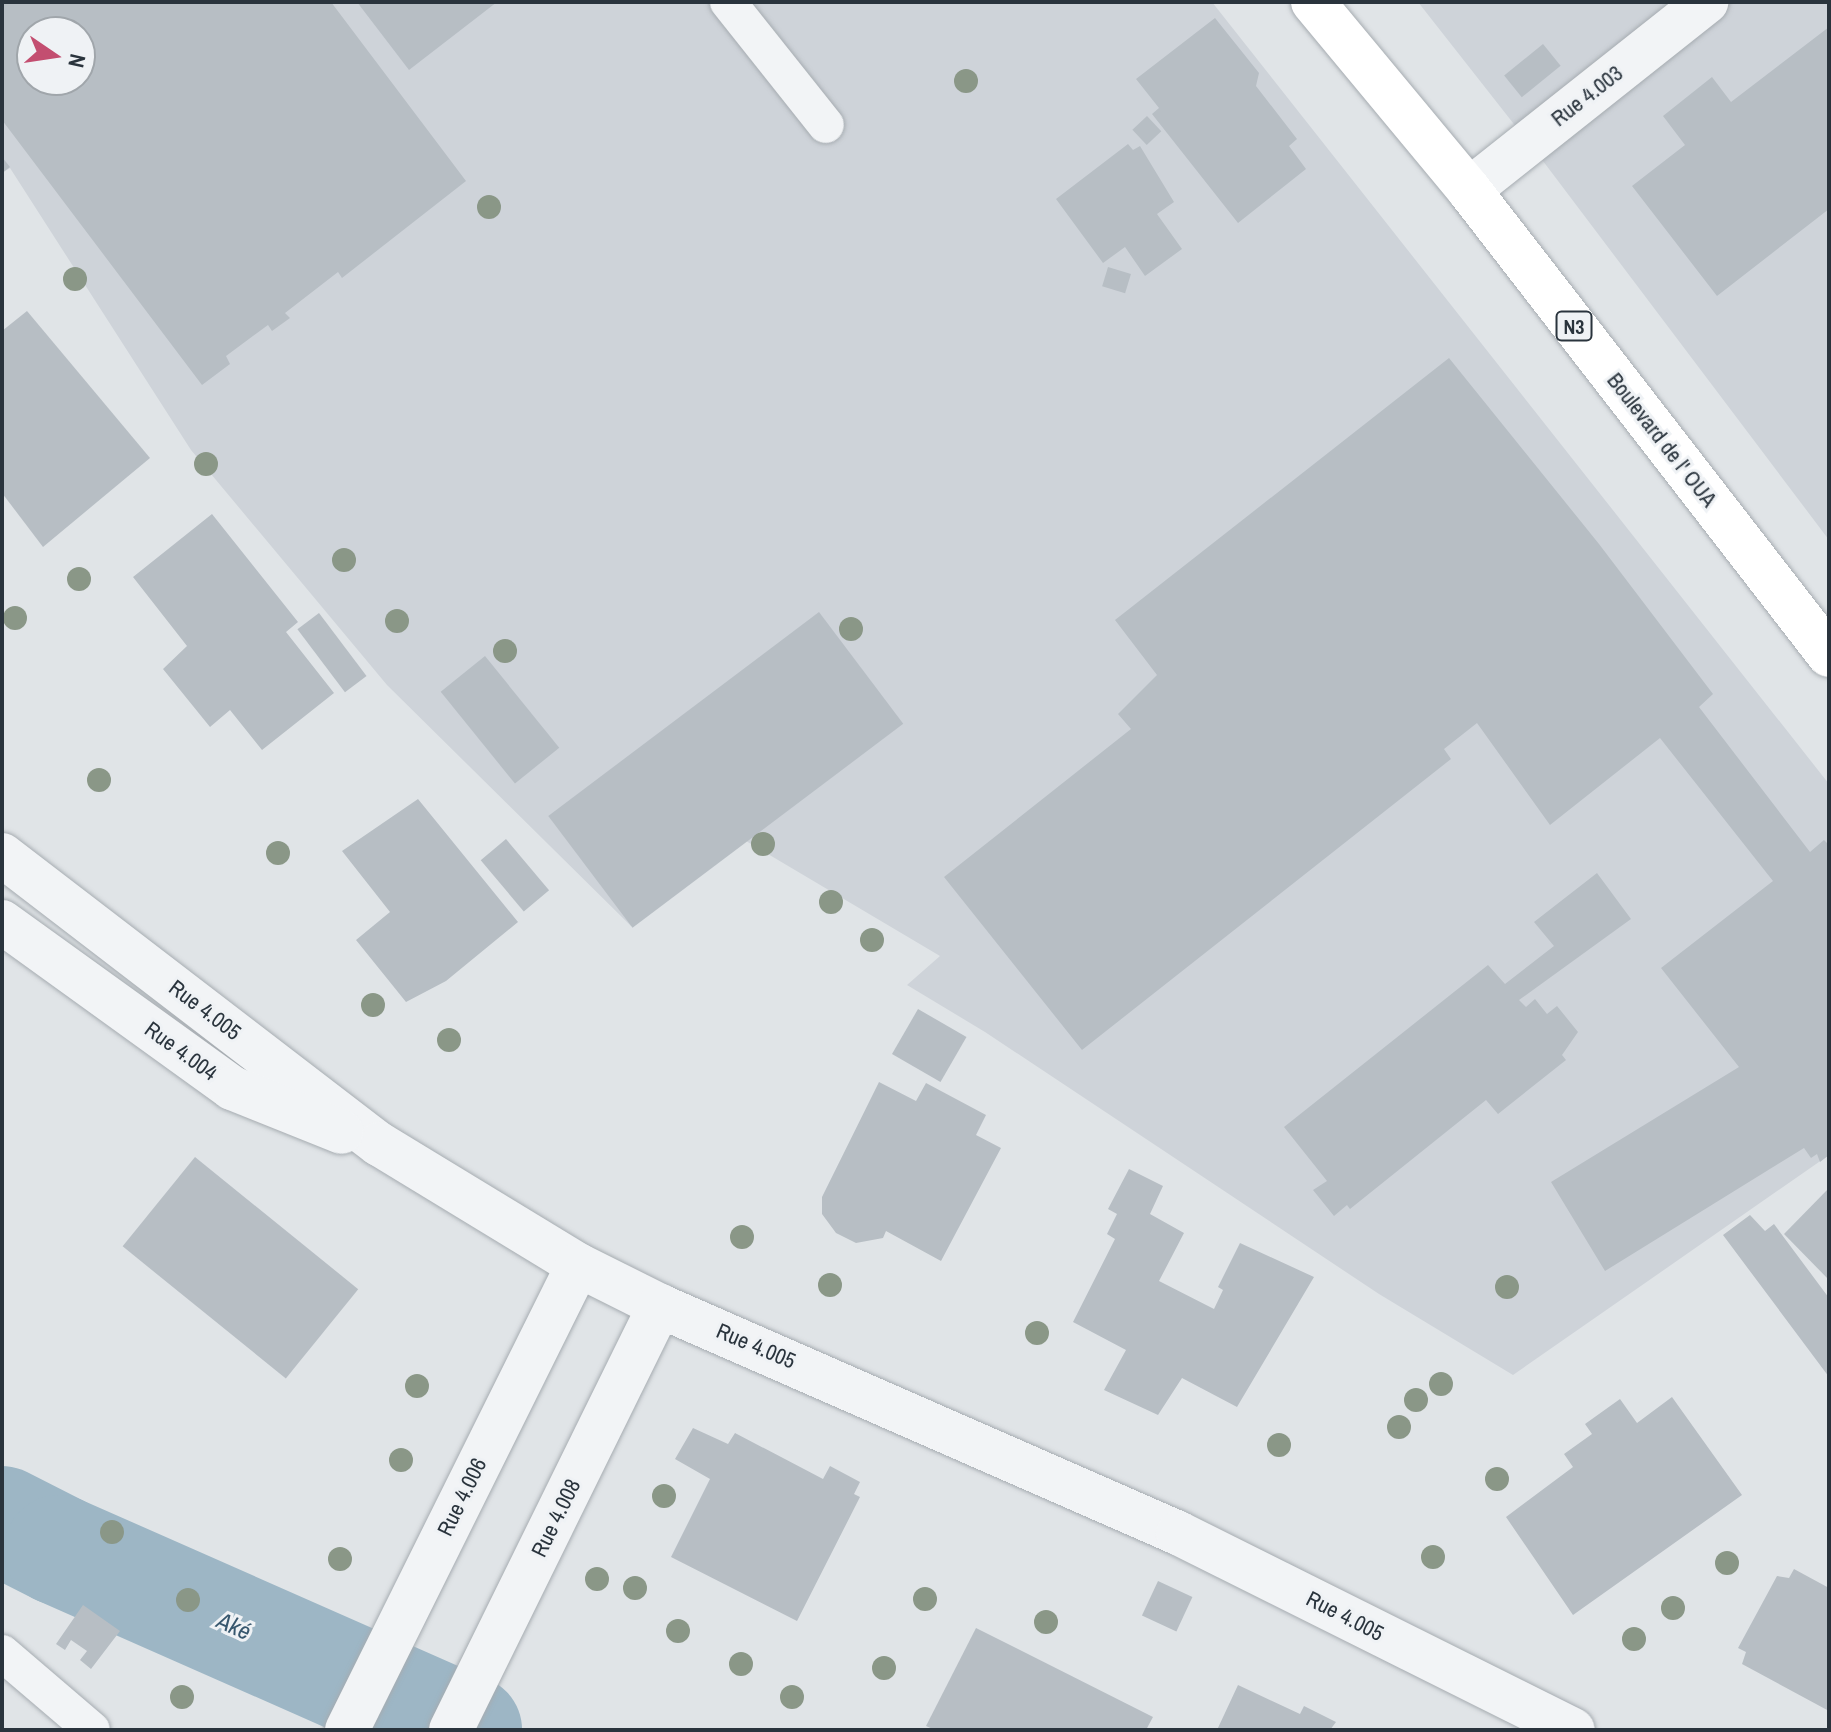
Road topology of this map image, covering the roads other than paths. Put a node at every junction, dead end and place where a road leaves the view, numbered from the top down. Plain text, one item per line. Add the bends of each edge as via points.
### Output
1 (728, 2) edge
2 (1313, 2) edge
3 (1706, 2) edge
4 (826, 125) dead end
5 (1469, 190) junction
6 (1829, 655) edge
7 (2, 855) edge
8 (2, 922) edge
9 (379, 1144) junction
10 (578, 1265) junction
11 (660, 1306) junction
12 (2, 1653) edge
13 (92, 1730) edge
14 (347, 1730) edge
15 (451, 1730) edge
16 (1573, 1730) edge

1 - 4 lane
2 - 5 highway, Boulevard de l' OUA / N3
3 - 5 street, Rue 4.003
5 - 6 highway, Boulevard de l' OUA / N3
7 - 9 street, Rue 4.005
8 - 9 street, Rue 4.004 via 232,1088 319,1126
9 - 10 street, Rue 4.005
10 - 11 street, Rue 4.005
10 - 14 street, Rue 4.006
11 - 15 street, Rue 4.008
11 - 16 street, Rue 4.005 via 1178,1533
12 - 13 lane

